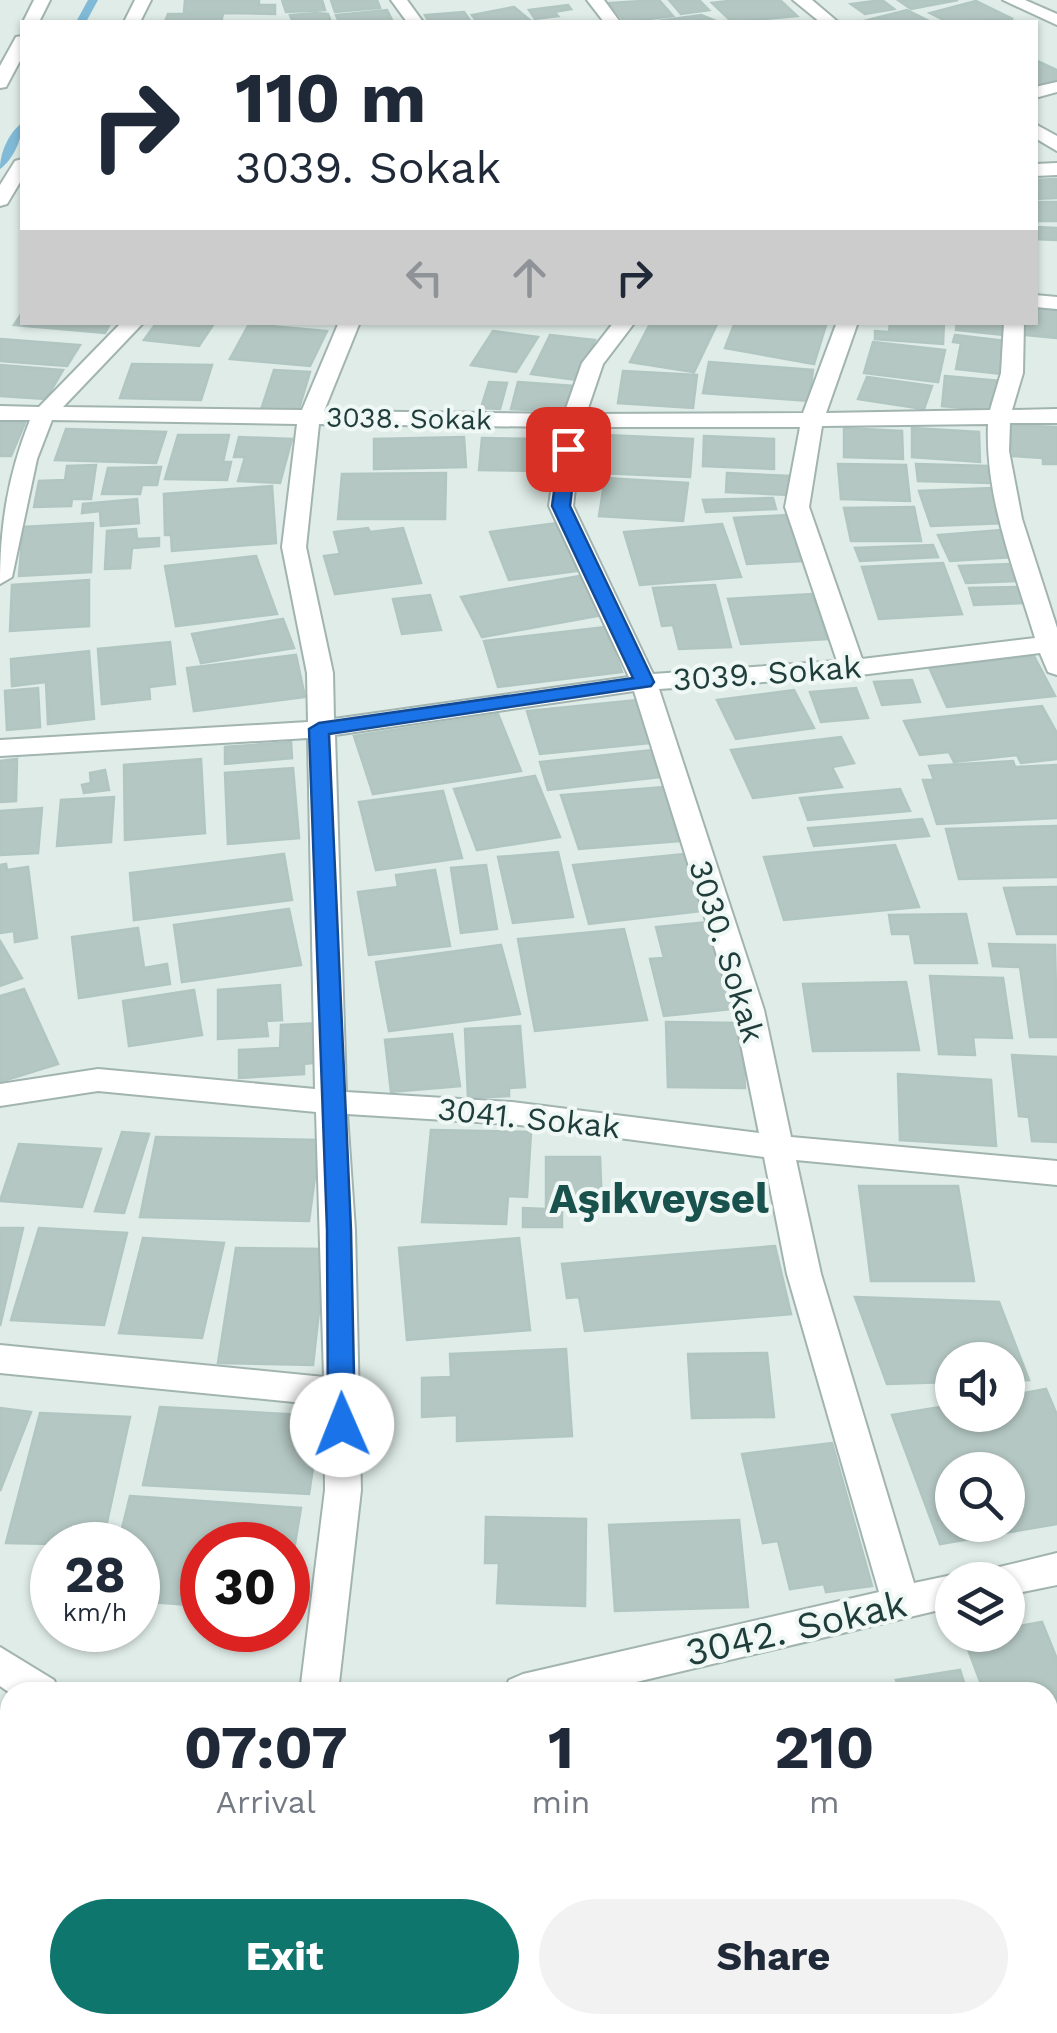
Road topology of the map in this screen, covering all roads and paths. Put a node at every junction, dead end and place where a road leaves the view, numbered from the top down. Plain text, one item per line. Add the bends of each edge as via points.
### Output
1 (595, 0) edge
2 (800, 0) edge
3 (1011, 0) edge
4 (610, 20) edge
5 (827, 20) edge
6 (1057, 20) edge
7 (20, 46) edge
8 (7, 77) edge
9 (20, 168) edge
10 (0, 200) edge
11 (131, 325) edge
12 (349, 325) edge
13 (624, 325) edge
14 (847, 325) edge
15 (1014, 325) edge
16 (0, 413) edge
17 (42, 415) junction
18 (310, 416) junction
19 (1057, 416) edge
20 (999, 418) junction
21 (572, 420) junction
22 (812, 420) junction
23 (0, 577) edge
24 (1054, 651) edge
25 (852, 668) junction
26 (644, 682) junction
27 (319, 729) junction
28 (0, 748) edge
29 (0, 1094) edge
30 (332, 1102) junction
31 (778, 1147) junction
32 (1057, 1173) edge
33 (0, 1359) edge
34 (341, 1393) junction
35 (1057, 1569) edge
36 (1025, 1576) edge
37 (935, 1595) edge
38 (901, 1602) junction
39 (0, 1664) edge
40 (26, 1682) edge
41 (320, 1682) edge
42 (565, 1682) edge

1 - 4 street
2 - 5 street
3 - 6 street
7 - 8 street
9 - 10 street
11 - 17 street
12 - 18 street
13 - 21 street, 3030. Sokak via 594,364
14 - 22 street
15 - 20 street via 1012,373
16 - 17 street, 3038. Sokak
17 - 18 street, 3038. Sokak
17 - 23 street
18 - 21 street, 3038. Sokak
18 - 27 street via 294,547 320,672
19 - 20 street, 3038. Sokak
20 - 22 street, 3038. Sokak
20 - 24 street via 1010,519
21 - 22 street, 3038. Sokak
21 - 26 street, 3030. Sokak via 561,506
22 - 25 street via 797,507
24 - 25 street, 3039. Sokak
25 - 26 street, 3039. Sokak
26 - 27 street, 3039. Sokak
26 - 31 street, 3030. Sokak via 749,1010
27 - 28 street, 3039. Sokak
27 - 30 street
29 - 30 street, 3041. Sokak via 98,1080
30 - 31 street, 3041. Sokak via 512,1113
30 - 34 street
31 - 32 street, 3041. Sokak
31 - 38 street, 3030. Sokak via 804,1274
33 - 34 street
34 - 41 street via 342,1490
35 - 36 street
37 - 38 street, 3042. Sokak
38 - 42 street, 3042. Sokak
39 - 40 street

